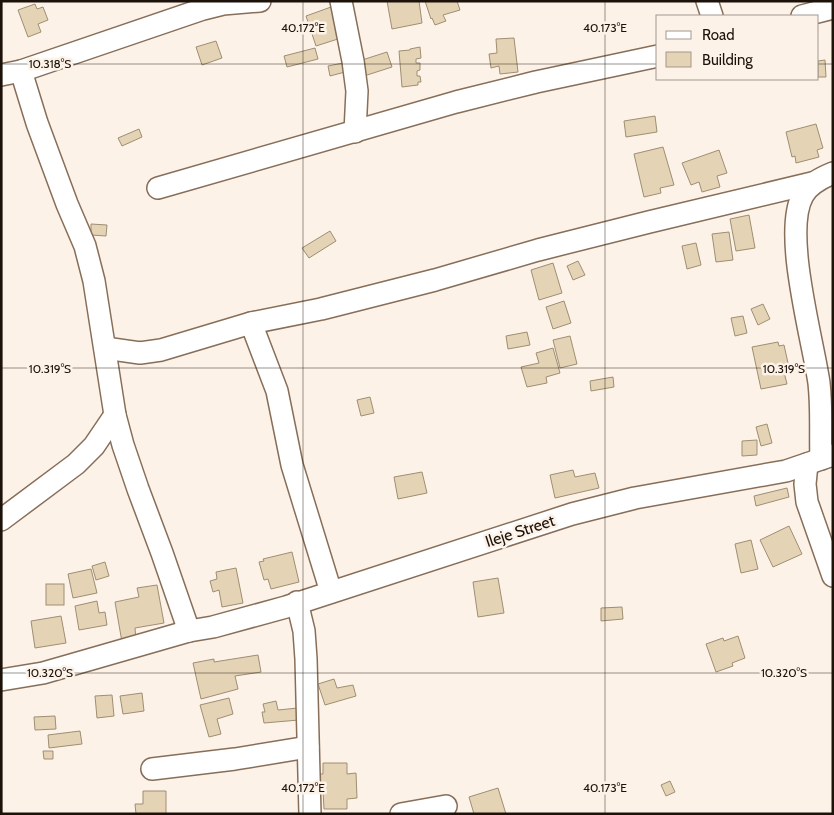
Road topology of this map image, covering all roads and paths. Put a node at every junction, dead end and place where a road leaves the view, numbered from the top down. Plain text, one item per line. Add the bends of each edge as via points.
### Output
1 (341, 1) edge
2 (706, 1) edge
3 (255, 2) edge
4 (833, 8) edge
5 (712, 15) edge
6 (806, 15) edge
7 (656, 56) edge
8 (7, 70) edge
9 (355, 132) junction
10 (833, 173) edge
11 (812, 183) junction
12 (158, 188) dead end
13 (251, 323) junction
14 (105, 348) junction
15 (115, 415) junction
16 (820, 460) edge
17 (1, 520) edge
18 (833, 576) edge
19 (331, 592) junction
20 (297, 602) junction
21 (188, 631) junction
22 (1, 680) edge
23 (308, 747) junction
24 (152, 770) dead end
25 (446, 806) dead end
26 (310, 814) edge
27 (401, 814) edge

1 - 9 street via 357,91
2 - 5 street
3 - 8 street via 203,9
4 - 6 street
7 - 9 street via 456,102
8 - 14 street via 37,123 85,246
9 - 12 street
10 - 11 street
11 - 13 street via 538,250 320,309
11 - 16 street via 802,196 796,220 796,245 819,383
13 - 14 street via 151,353
13 - 19 street via 278,392 292,465
14 - 15 street
15 - 17 street via 94,446 76,464
15 - 21 street
16 - 18 street via 805,484 807,502
16 - 19 street, Ileje Street via 786,471 636,498 572,514
19 - 20 street, Ileje Street
20 - 21 street, Ileje Street via 213,627
20 - 23 street via 304,631
21 - 22 street, Ileje Street via 43,673
23 - 24 street
23 - 26 street
25 - 27 street

